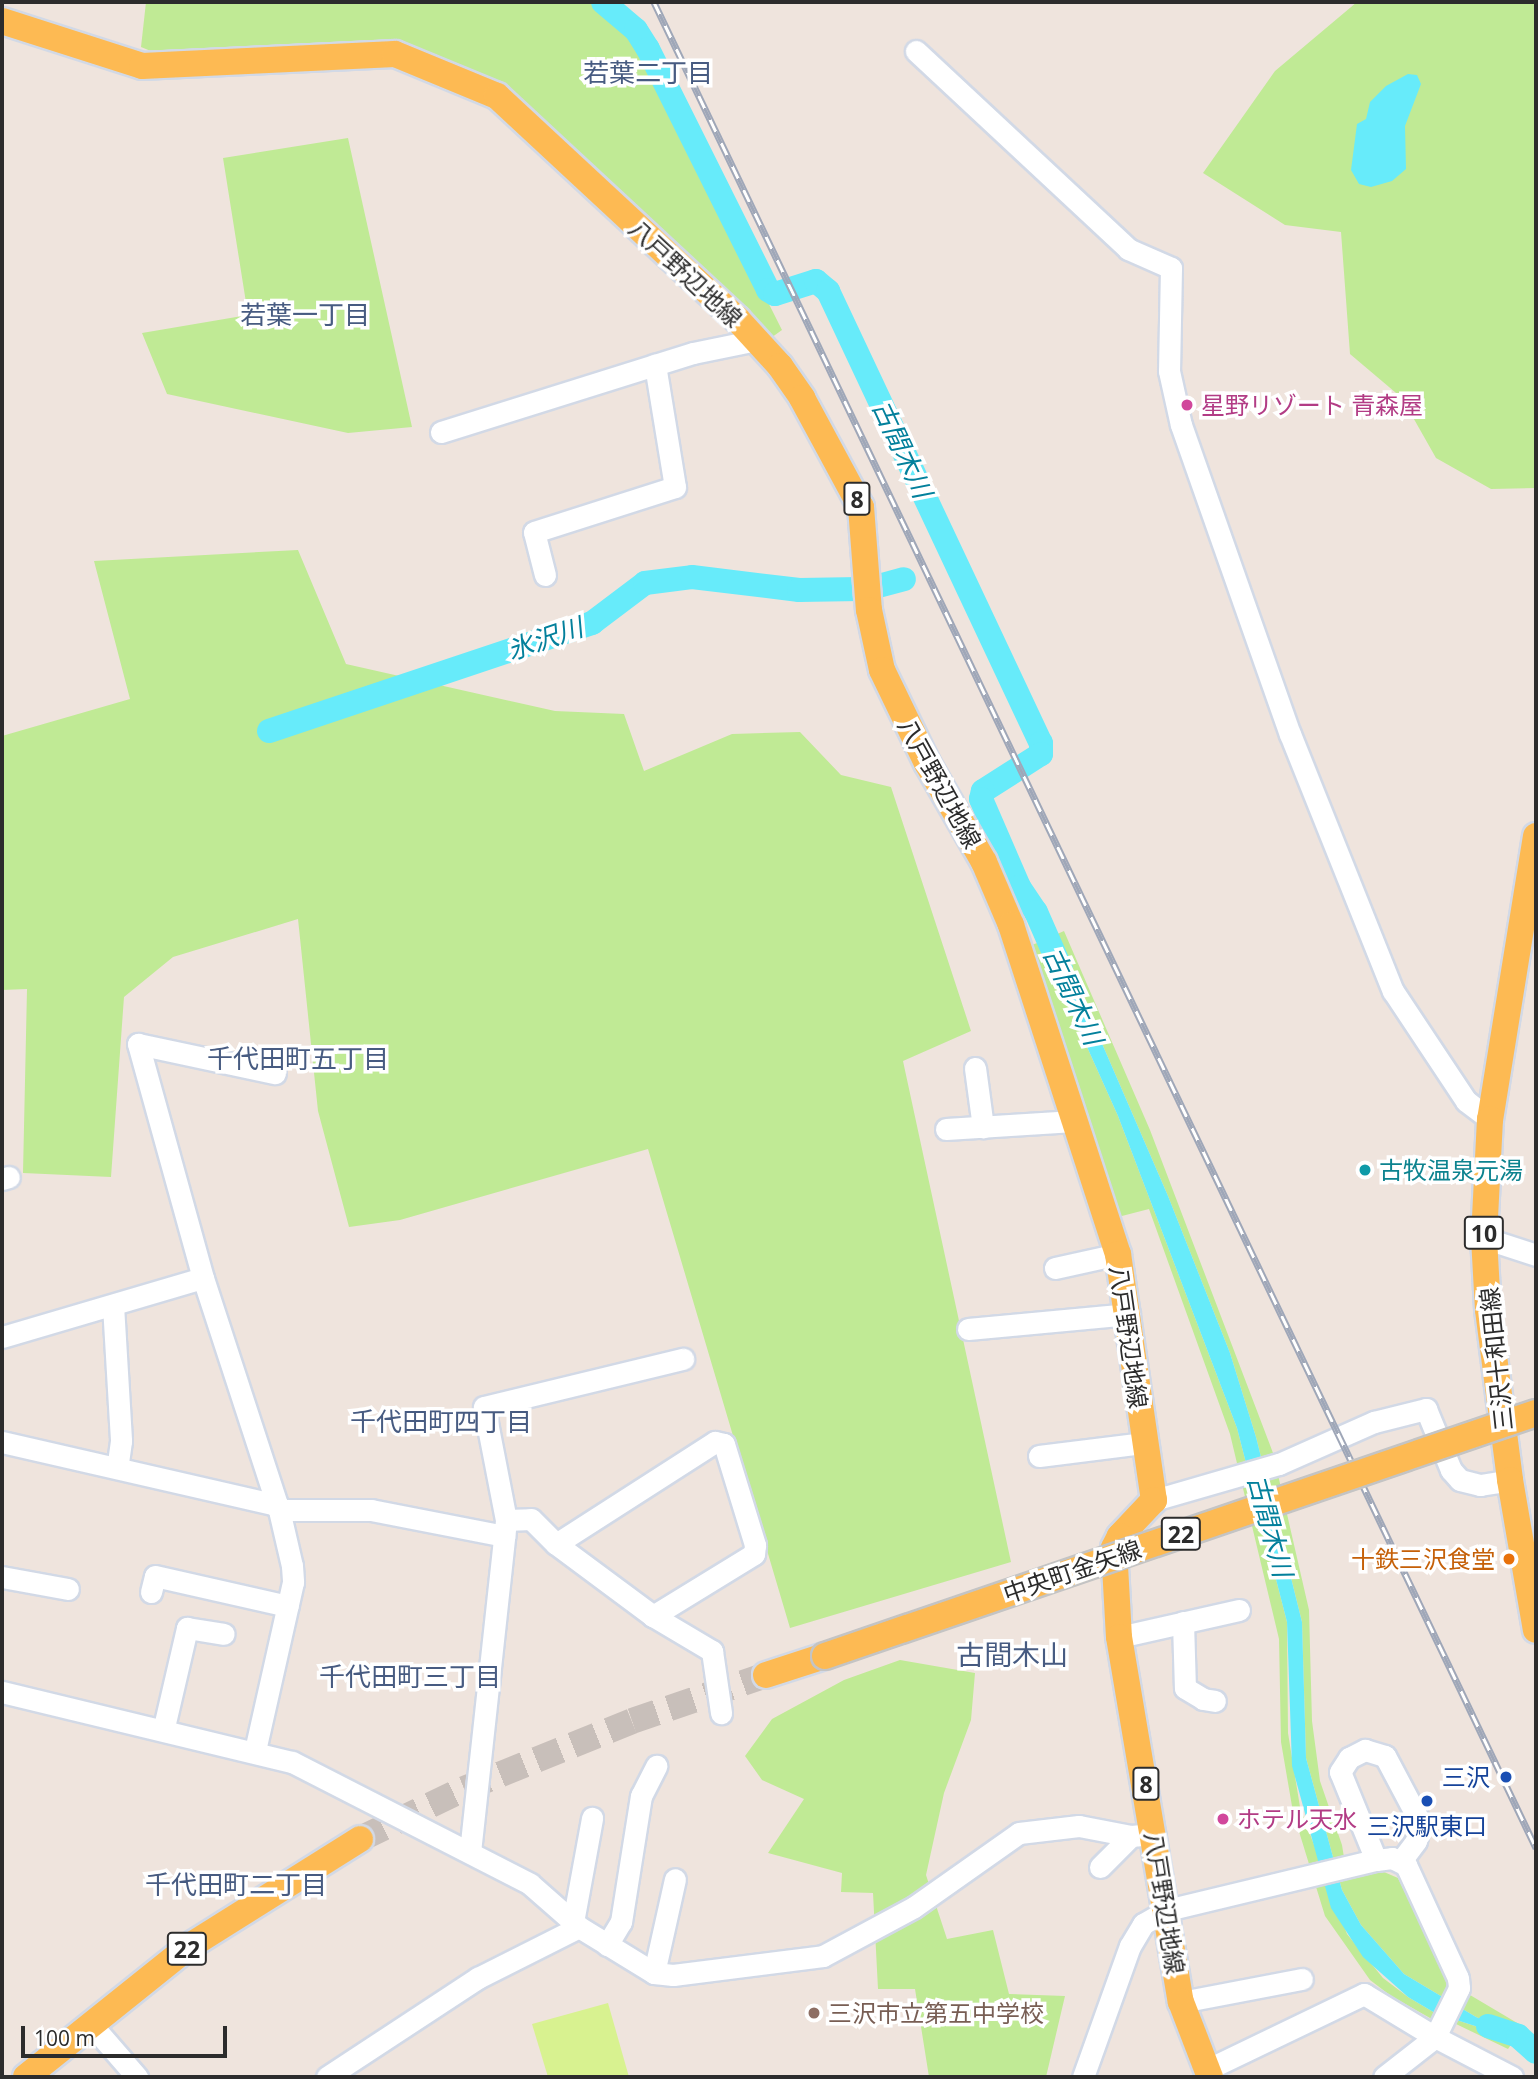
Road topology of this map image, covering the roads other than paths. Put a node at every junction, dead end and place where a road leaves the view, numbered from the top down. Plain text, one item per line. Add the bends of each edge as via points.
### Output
1 (2, 21) edge
2 (916, 51) dead end
3 (757, 340) junction
4 (655, 365) junction
5 (441, 432) dead end
6 (545, 575) dead end
7 (1536, 836) edge
8 (975, 1068) dead end
9 (275, 1073) dead end
10 (1490, 1119) junction
11 (1074, 1121) junction
12 (983, 1127) junction
13 (946, 1129) dead end
14 (1485, 1238) junction
15 (1118, 1254) junction
16 (1536, 1255) edge
17 (1055, 1268) dead end
18 (203, 1278) junction
19 (113, 1305) junction
20 (1129, 1314) junction
21 (968, 1329) dead end
22 (2, 1337) edge
23 (683, 1359) dead end
24 (1536, 1413) edge
25 (2, 1442) edge
26 (1144, 1443) junction
27 (1039, 1456) dead end
28 (117, 1468) junction
29 (1510, 1480) junction
30 (1154, 1500) junction
31 (278, 1508) junction
32 (505, 1528) junction
33 (556, 1544) junction
34 (2, 1577) edge
35 (68, 1588) dead end
36 (151, 1592) dead end
37 (288, 1606) junction
38 (1239, 1610) dead end
39 (653, 1616) junction
40 (1183, 1622) junction
41 (1536, 1630) edge
42 (224, 1634) dead end
43 (1119, 1637) junction
44 (766, 1675) tunnel mouth
45 (2, 1692) edge
46 (1215, 1700) dead end
47 (721, 1713) dead end
48 (164, 1727) junction
49 (255, 1750) junction
50 (656, 1766) dead end
51 (592, 1818) dead end
52 (1142, 1835) junction
53 (360, 1839) tunnel mouth
54 (470, 1852) junction
55 (1376, 1860) junction
56 (1401, 1861) junction
57 (1100, 1867) dead end
58 (676, 1879) dead end
59 (1167, 1910) junction
60 (576, 1924) junction
61 (607, 1945) junction
62 (654, 1973) junction
63 (1302, 1979) dead end
64 (1181, 2002) junction
65 (90, 2023) junction
66 (1437, 2033) junction
67 (1208, 2073) edge
68 (26, 2077) edge
69 (137, 2077) edge
70 (327, 2077) edge
71 (1083, 2077) edge
72 (1384, 2077) edge
73 (1512, 2077) edge

1 - 3 main road, 八戸野辺地線 / 8 via 142,66 395,54 497,96
2 - 10 street via 1128,249 1171,268 1169,370 1181,425 1286,723 1393,991 1466,1101
3 - 4 street
3 - 11 main road, 八戸野辺地線 / 8 via 802,398 861,508 869,610 882,670 927,764 984,862 1011,925
4 - 5 street
4 - 6 street via 675,486 534,532
7 - 10 main road, 三沢十和田線 / 10
8 - 12 street
9 - 18 street via 138,1044
10 - 14 main road, 三沢十和田線 / 10
11 - 12 street
11 - 15 main road, 八戸野辺地線 / 8
12 - 13 street
14 - 16 street
14 - 29 main road, 三沢十和田線 / 10
15 - 17 street
15 - 20 main road, 八戸野辺地線 / 8
18 - 19 street
18 - 31 street
19 - 22 street
19 - 28 street via 121,1441
20 - 21 street
20 - 26 main road, 八戸野辺地線 / 8 via 1128,1344
23 - 32 street via 484,1408
24 - 44 main road, 中央町金矢線 / 22, bridge
25 - 28 street
26 - 27 street
26 - 30 main road, 八戸野辺地線 / 8
28 - 31 street
29 - 30 street via 1480,1485 1460,1480 1451,1470 1426,1409 1374,1422 1279,1464
29 - 41 main road, 三沢十和田線 / 10
30 - 43 main road, 八戸野辺地線 / 8 via 1119,1535 1114,1548
31 - 32 street via 371,1510
31 - 37 street via 292,1566
32 - 33 street via 531,1519
32 - 54 street
33 - 39 street
33 - 39 street via 715,1442 724,1444 754,1554
34 - 35 street
36 - 37 street via 155,1576
37 - 49 street
38 - 40 street
39 - 47 street via 712,1651
40 - 43 street
40 - 46 street via 1185,1688 1203,1699
42 - 48 street via 187,1628
43 - 52 main road, 八戸野辺地線 / 8
45 - 48 street
48 - 49 street
49 - 54 street via 325,1777
50 - 61 street via 641,1796 621,1922
51 - 60 street
52 - 57 street
52 - 59 main road, 八戸野辺地線 / 8
52 - 62 street via 1079,1826 1019,1833 914,1906 822,1956 673,1975
53 - 65 main road, 22 via 188,1947
54 - 60 street via 530,1884
55 - 56 street
55 - 56 street via 1340,1772 1349,1758 1365,1750 1385,1756 1420,1822 1416,1841
55 - 59 street
56 - 66 street via 1451,1960 1459,1988
58 - 62 street
59 - 64 main road, 八戸野辺地線 / 8
59 - 71 street via 1143,1924 1130,1946
60 - 61 street
60 - 70 street via 478,1978
61 - 62 street
63 - 64 street
64 - 67 main road, 八戸野辺地線 / 8
65 - 68 main road, 22
65 - 69 street
66 - 67 street via 1364,1994
66 - 72 street
66 - 73 street

